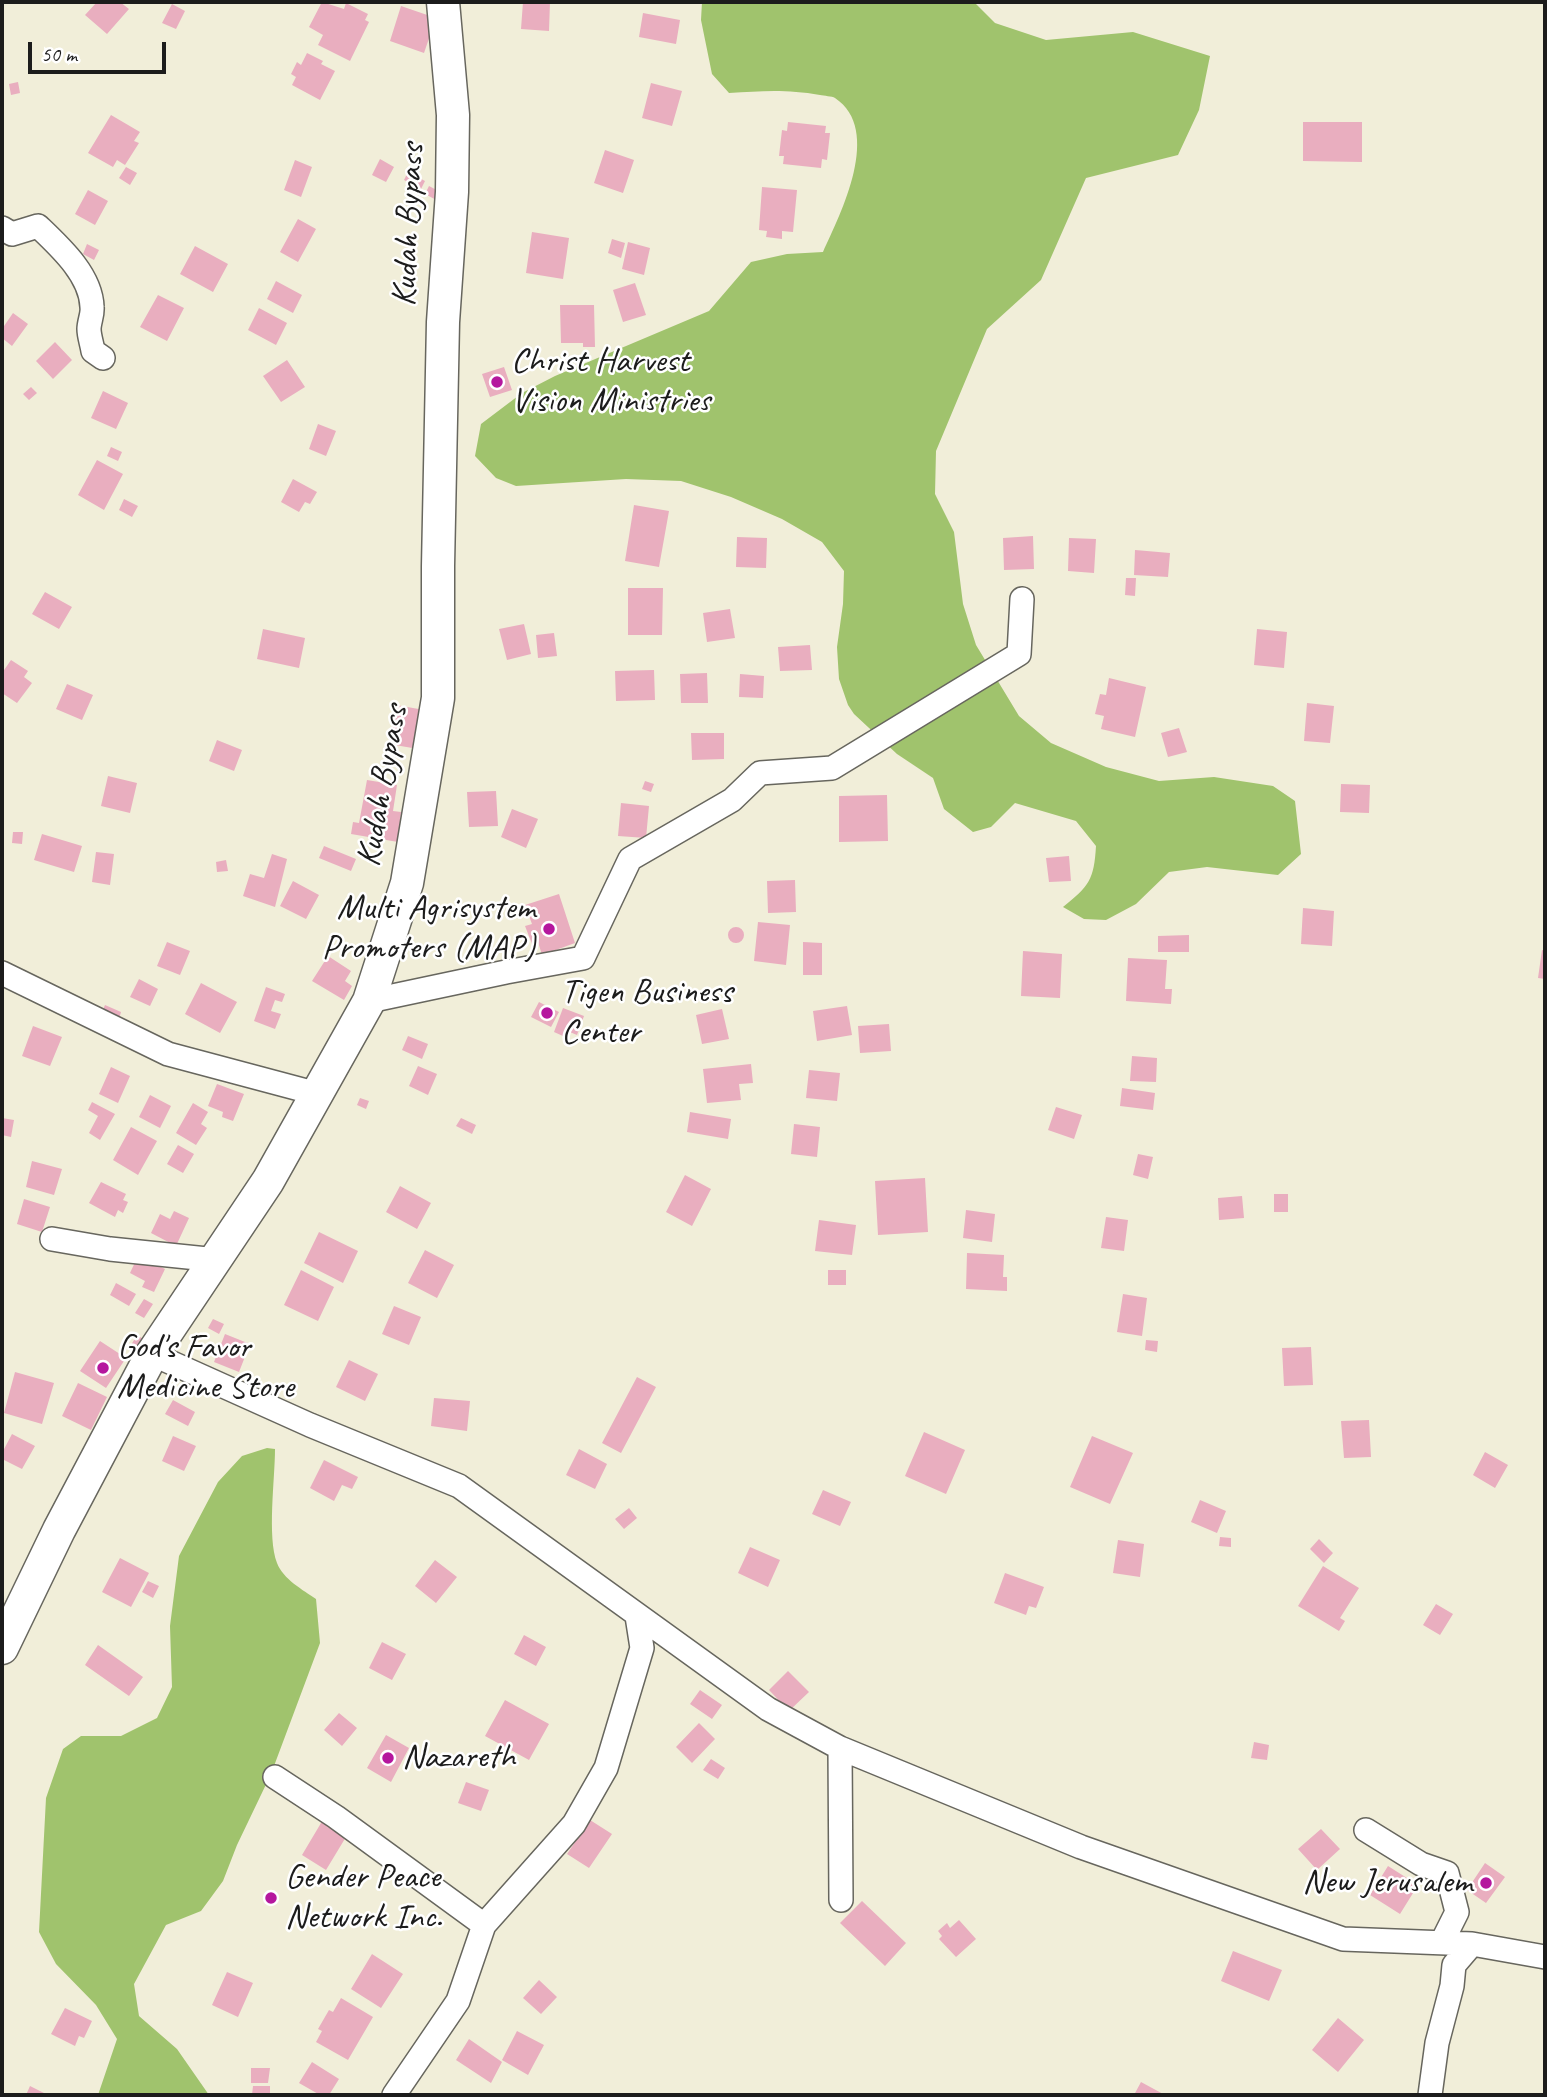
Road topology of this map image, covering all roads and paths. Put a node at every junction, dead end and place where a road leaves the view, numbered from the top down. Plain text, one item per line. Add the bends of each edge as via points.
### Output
1 (443, 2) edge
2 (2, 228) edge
3 (103, 358) dead end
4 (1023, 599) dead end
5 (2, 973) edge
6 (369, 1001) junction
7 (318, 1094) junction
8 (52, 1239) dead end
9 (217, 1260) junction
10 (152, 1354) junction
11 (637, 1616) junction
12 (2, 1648) edge
13 (840, 1748) junction
14 (275, 1777) dead end
15 (1366, 1830) dead end
16 (841, 1900) dead end
17 (484, 1925) junction
18 (1442, 1942) junction
19 (1472, 1944) junction
20 (1545, 1957) edge
21 (394, 2095) edge
22 (1430, 2095) edge

1 - 6 street, Kudah Bypass via 453,115 443,322 438,698 407,883
2 - 3 street via 12,234 38,226 83,277 91,293 93,351
4 - 6 street via 1020,654 832,768 760,773 732,800 630,859 583,958
5 - 7 street via 168,1054
6 - 7 street, Kudah Bypass
7 - 9 street, Kudah Bypass
8 - 9 street
9 - 10 street, Kudah Bypass
10 - 11 street via 459,1486
10 - 12 street, Kudah Bypass
11 - 13 street via 768,1709
11 - 17 street via 642,1648 606,1768 574,1824
13 - 16 street
13 - 18 street via 1081,1847 1343,1939
14 - 17 street
15 - 18 street via 1421,1864 1447,1873 1457,1912
17 - 21 street via 458,2001
18 - 19 street
19 - 20 street
19 - 22 street via 1454,1965

